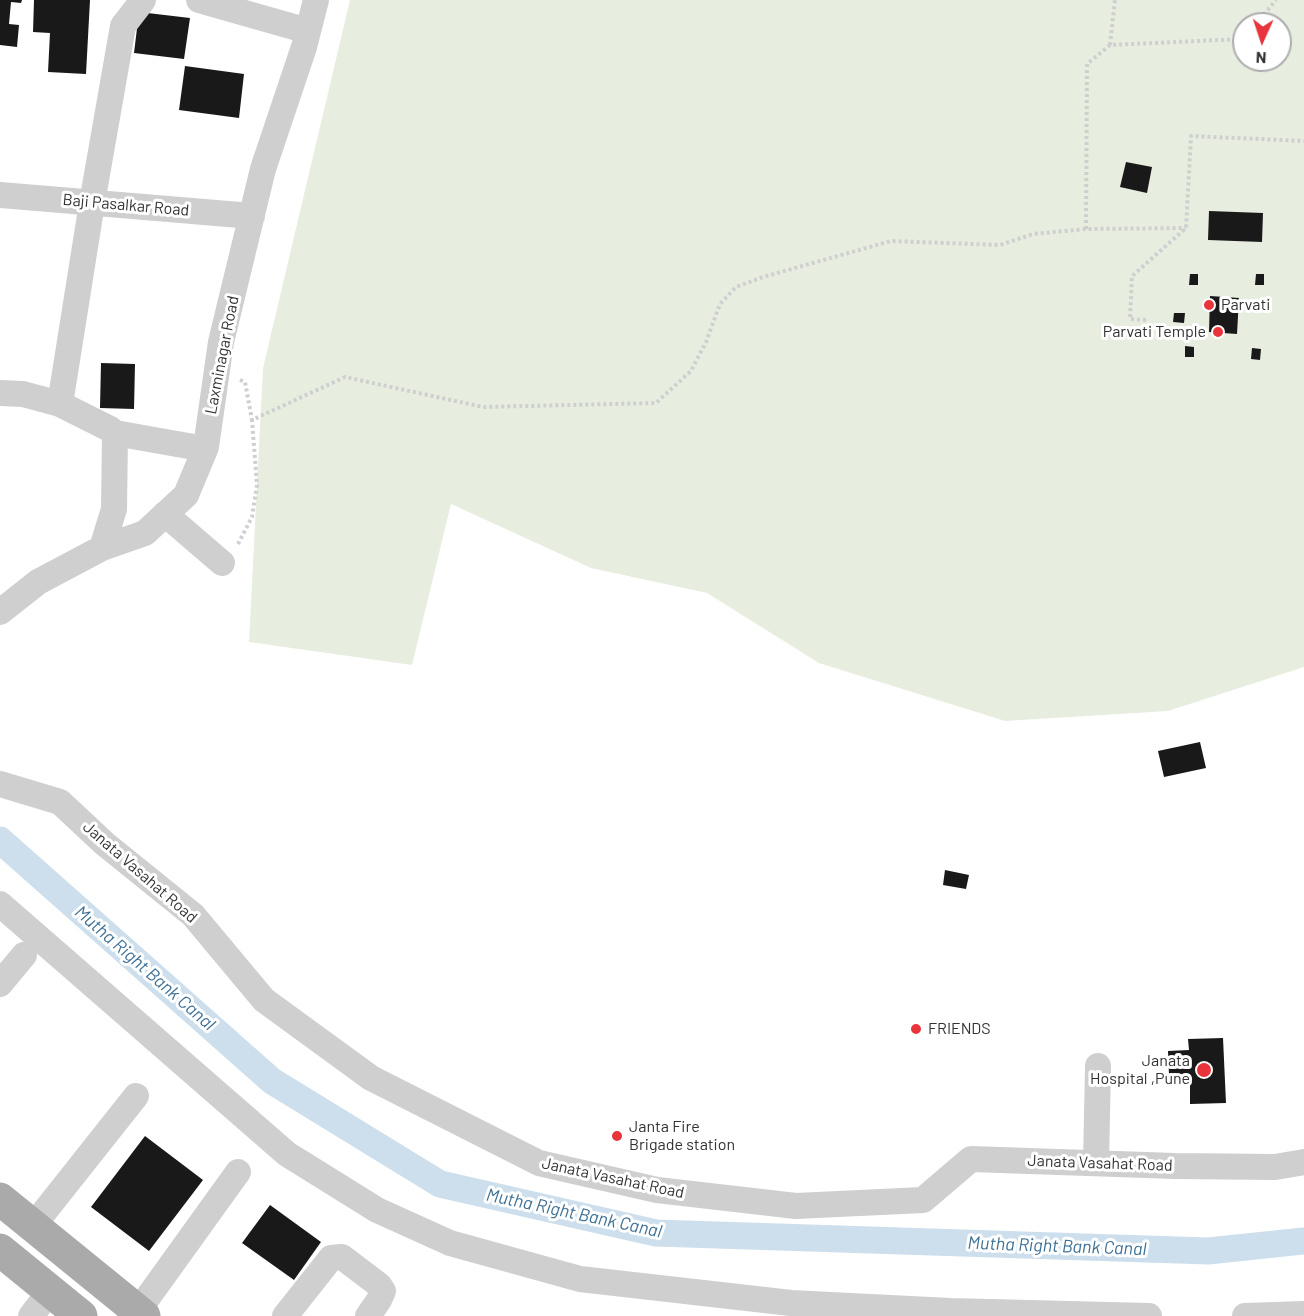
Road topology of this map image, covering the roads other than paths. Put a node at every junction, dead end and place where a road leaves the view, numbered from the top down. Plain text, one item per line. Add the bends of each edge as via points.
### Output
1 (143, 0) edge
2 (199, 0) edge
3 (316, 0) edge
4 (308, 31) junction
5 (0, 195) edge
6 (92, 202) junction
7 (252, 216) junction
8 (0, 393) edge
9 (60, 404) junction
10 (115, 433) junction
11 (205, 448) junction
12 (165, 514) junction
13 (102, 548) junction
14 (222, 563) dead end
15 (0, 612) edge
16 (0, 784) edge
17 (0, 903) edge
18 (24, 954) dead end
19 (0, 984) edge
20 (1098, 1066) dead end
21 (136, 1096) dead end
22 (1304, 1162) edge
23 (1096, 1163) junction
24 (238, 1172) dead end
25 (0, 1199) edge
26 (33, 1226) junction
27 (0, 1250) edge
28 (40, 1303) edge
29 (141, 1313) edge
30 (1304, 1314) edge
31 (81, 1316) edge
32 (285, 1316) edge
33 (368, 1316) edge
34 (1149, 1316) edge
35 (1245, 1316) edge

1 - 6 street via 123,26
2 - 4 street
3 - 4 street, Laxminagar Road
4 - 7 street, Laxminagar Road via 263,169
5 - 6 street, Baji Pasalkar Road
6 - 7 street, Baji Pasalkar Road
6 - 9 street
7 - 11 street, Laxminagar Road via 221,342
8 - 9 street via 23,394
9 - 10 street
10 - 11 street
10 - 13 street via 114,509
11 - 12 street, Laxminagar Road via 186,495
12 - 13 street, Laxminagar Road via 145,533
12 - 14 street
13 - 15 street, Laxminagar Road via 38,582
16 - 23 street, Janata Vasahat Road via 60,802 193,915 264,1000 370,1078 539,1163 657,1190 796,1206 923,1200 971,1159
17 - 34 street via 287,1154 377,1210 450,1243 579,1279 790,1303
18 - 19 street
20 - 23 street
21 - 26 street
22 - 23 street, Janata Vasahat Road via 1275,1167
24 - 29 street
25 - 26 main road
26 - 29 main road
27 - 28 main road
28 - 31 main road
30 - 35 street
32 - 33 street via 331,1258 342,1257 379,1284 379,1300

